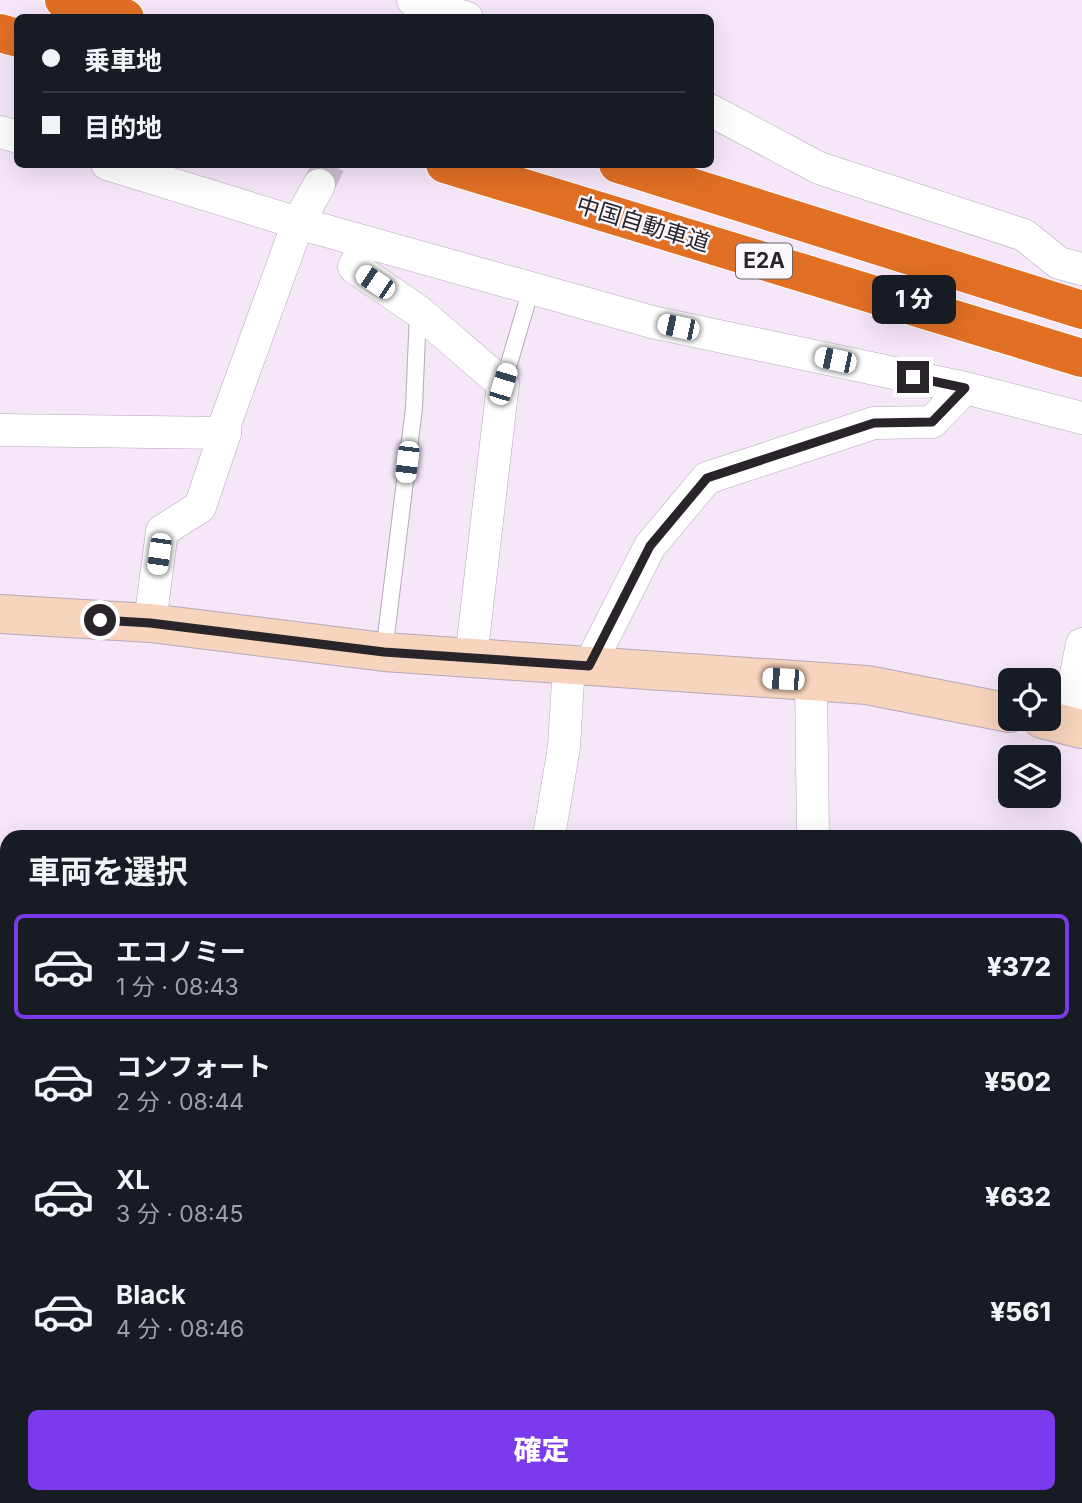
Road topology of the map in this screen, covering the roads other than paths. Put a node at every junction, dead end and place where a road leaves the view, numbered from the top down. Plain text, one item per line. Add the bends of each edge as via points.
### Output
1 (64, 0) edge
2 (413, 0) edge
3 (111, 14) edge
4 (455, 14) edge
5 (714, 112) edge
6 (120, 168) edge
7 (458, 168) edge
8 (631, 168) edge
9 (319, 185) tunnel mouth
10 (298, 223) junction
11 (366, 242) junction
12 (1082, 269) edge
13 (531, 289) junction
14 (1082, 310) edge
15 (418, 311) junction
16 (1082, 358) edge
17 (503, 384) junction
18 (965, 388) junction
19 (1082, 418) edge
20 (0, 430) edge
21 (225, 433) junction
22 (0, 614) edge
23 (150, 623) junction
24 (1082, 644) edge
25 (384, 652) junction
26 (471, 658) junction
27 (579, 665) junction
28 (811, 681) junction
29 (998, 711) edge
30 (1063, 724) edge
31 (550, 830) edge
32 (813, 830) edge

1 - 3 highway
2 - 4 street
5 - 12 street via 819,168 1024,235 1059,263
6 - 10 street
7 - 16 highway, 中国自動車道 / E2A
8 - 14 highway, E2A
9 - 10 street
10 - 11 street
10 - 21 street
11 - 13 street
11 - 15 street via 354,267
13 - 17 lane
13 - 18 street via 652,322
15 - 17 street
15 - 25 lane via 414,408
17 - 26 street
18 - 19 street
18 - 27 street via 932,422 874,423 707,478 650,546
20 - 21 street
21 - 23 street via 200,507 162,531
22 - 23 street
23 - 25 street
24 - 30 street
25 - 26 street
26 - 27 street
27 - 28 street
27 - 31 street
28 - 29 street via 894,689
28 - 32 street

